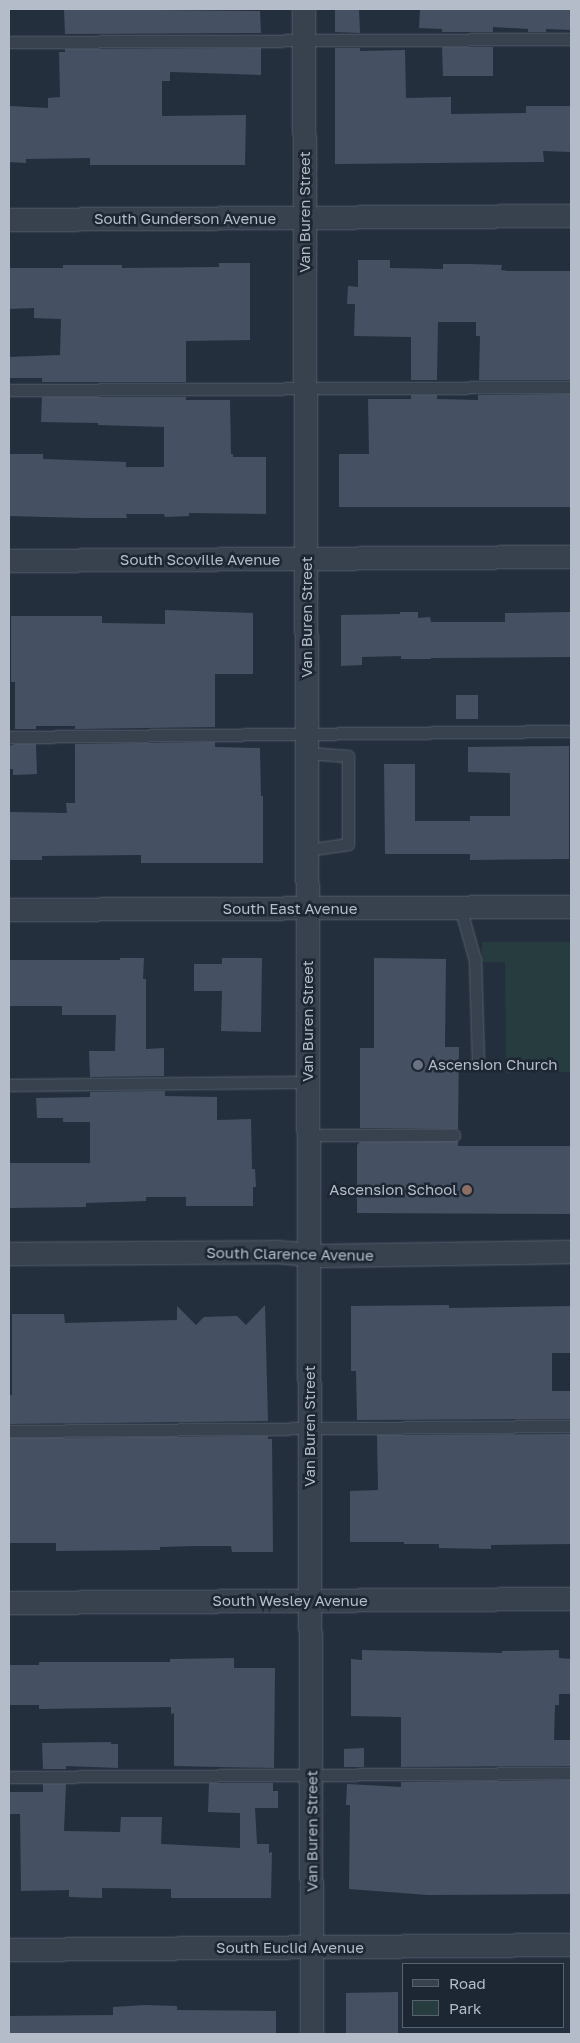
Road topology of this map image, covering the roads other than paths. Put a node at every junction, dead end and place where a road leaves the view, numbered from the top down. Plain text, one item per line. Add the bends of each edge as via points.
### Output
1 (304, 9) edge
2 (571, 38) edge
3 (304, 40) junction
4 (9, 42) edge
5 (571, 216) edge
6 (305, 218) junction
7 (9, 220) edge
8 (571, 387) edge
9 (306, 388) junction
10 (9, 390) edge
11 (571, 557) edge
12 (306, 559) junction
13 (9, 562) edge
14 (571, 731) edge
15 (9, 737) edge
16 (307, 744) junction
17 (308, 850) junction
18 (460, 907) junction
19 (571, 907) edge
20 (308, 908) junction
21 (9, 910) edge
22 (478, 1062) dead end
23 (308, 1082) junction
24 (9, 1085) edge
25 (309, 1135) junction
26 (454, 1135) dead end
27 (571, 1252) edge
28 (9, 1254) edge
29 (309, 1254) junction
30 (571, 1426) edge
31 (310, 1429) junction
32 (9, 1431) edge
33 (571, 1599) edge
34 (311, 1601) junction
35 (9, 1603) edge
36 (571, 1773) edge
37 (312, 1775) junction
38 (9, 1777) edge
39 (571, 1946) edge
40 (312, 1948) junction
41 (9, 1950) edge
42 (312, 2034) edge

1 - 3 street, Van Buren Street
2 - 3 lane
3 - 4 lane
3 - 6 street, Van Buren Street
5 - 6 street, South Gunderson Avenue
6 - 7 street, South Gunderson Avenue
6 - 9 street, Van Buren Street
8 - 9 lane
9 - 10 lane
9 - 12 street, Van Buren Street
11 - 12 street, South Scoville Avenue
12 - 13 street, South Scoville Avenue
12 - 16 street, Van Buren Street
14 - 16 lane
15 - 16 lane
16 - 17 street, Van Buren Street
16 - 17 lane via 348,756 348,844
17 - 20 street, Van Buren Street
18 - 19 street, South East Avenue
18 - 20 street, South East Avenue
18 - 22 lane via 475,960
20 - 21 street, South East Avenue
20 - 23 street, Van Buren Street
23 - 24 lane
23 - 25 street, Van Buren Street
25 - 26 lane
25 - 29 street, Van Buren Street
27 - 29 street, South Clarence Avenue
28 - 29 street, South Clarence Avenue
29 - 31 street, Van Buren Street
30 - 31 lane
31 - 32 lane
31 - 34 street, Van Buren Street
33 - 34 street, South Wesley Avenue
34 - 35 street, South Wesley Avenue
34 - 37 street, Van Buren Street
36 - 37 lane
37 - 38 lane
37 - 40 street, Van Buren Street
39 - 40 street, South Euclid Avenue
40 - 41 street, South Euclid Avenue
40 - 42 street, Van Buren Street

